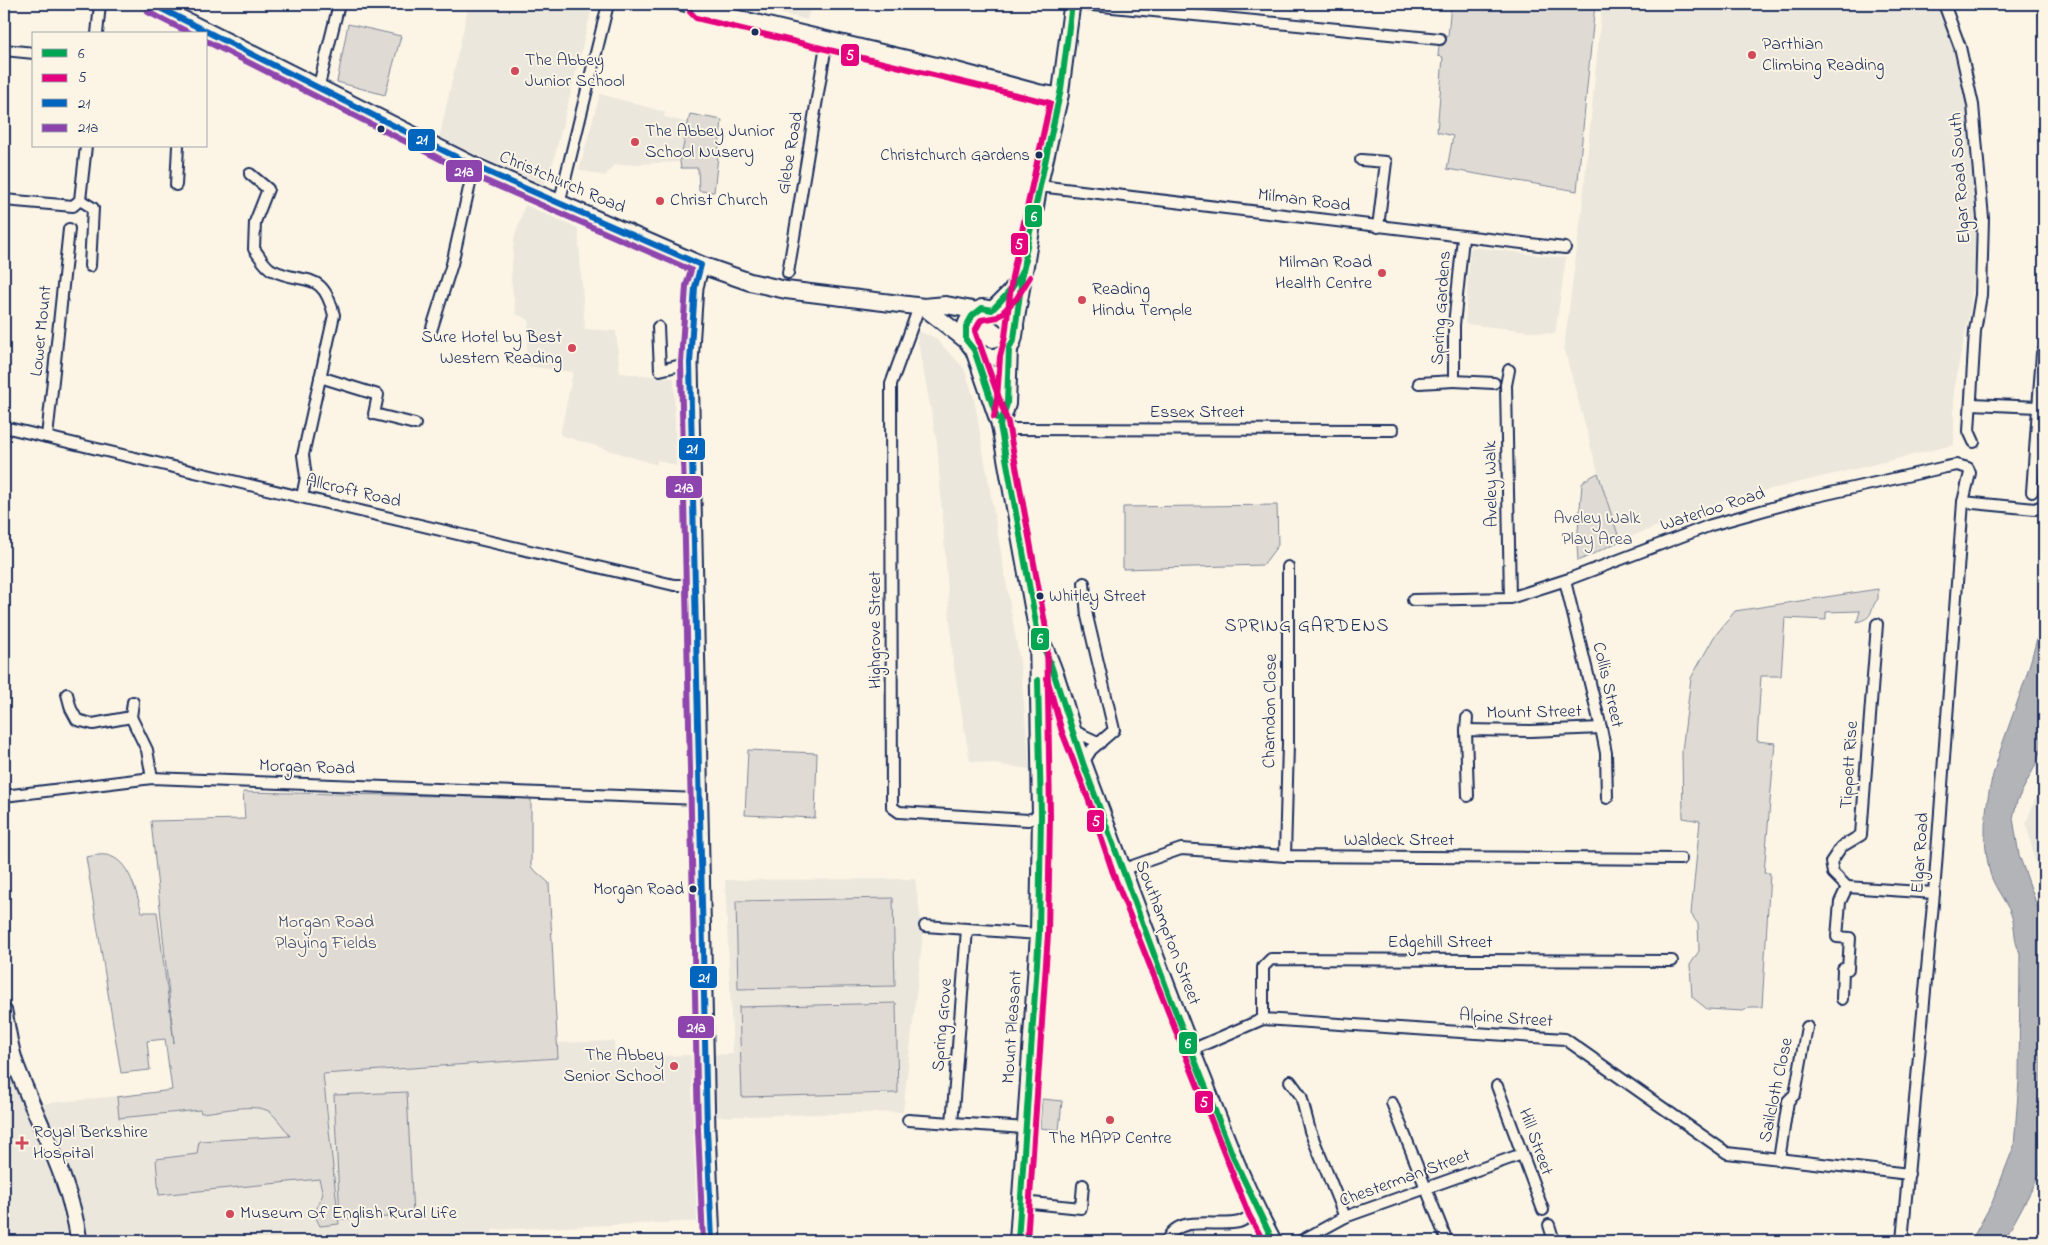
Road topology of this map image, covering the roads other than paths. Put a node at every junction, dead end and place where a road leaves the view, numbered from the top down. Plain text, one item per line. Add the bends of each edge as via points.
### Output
1 (100, 4) edge
2 (152, 4) edge
3 (339, 4) edge
4 (608, 4) edge
5 (676, 4) edge
6 (1072, 4) edge
7 (1082, 4) edge
8 (1944, 4) edge
9 (699, 6) edge
10 (97, 32) edge
11 (1440, 39) dead end
12 (827, 40) junction
13 (4, 50) edge
14 (32, 53) edge
15 (318, 89) junction
16 (1060, 96) junction
17 (86, 148) edge
18 (178, 148) edge
19 (1361, 160) dead end
20 (474, 166) junction
21 (250, 174) dead end
22 (176, 185) dead end
23 (1040, 186) junction
24 (4, 200) edge
25 (80, 200) junction
26 (559, 204) junction
27 (1378, 227) junction
28 (69, 229) dead end
29 (1463, 238) junction
30 (1565, 248) dead end
31 (701, 265) junction
32 (90, 266) dead end
33 (1023, 272) junction
34 (788, 273) dead end
35 (921, 307) junction
36 (985, 310) junction
37 (658, 327) dead end
38 (1015, 327) junction
39 (431, 330) dead end
40 (970, 345) junction
41 (1010, 348) junction
42 (2044, 353) edge
43 (690, 362) junction
44 (1510, 370) dead end
45 (320, 377) junction
46 (1454, 382) junction
47 (1419, 383) dead end
48 (1494, 383) dead end
49 (1972, 404) junction
50 (2038, 407) junction
51 (415, 424) dead end
52 (4, 427) edge
53 (1000, 427) junction
54 (1393, 430) dead end
55 (47, 436) junction
56 (1974, 442) dead end
57 (1968, 468) joint
58 (2032, 492) dead end
59 (302, 497) junction
60 (1963, 502) junction
61 (2044, 505) edge
62 (1288, 566) dead end
63 (1565, 581) junction
64 (1084, 583) dead end
65 (695, 585) junction
66 (1510, 598) junction
67 (1413, 600) dead end
68 (1877, 624) dead end
69 (1038, 634) junction
70 (67, 694) dead end
71 (133, 702) dead end
72 (131, 717) junction
73 (1466, 718) dead end
74 (1601, 728) junction
75 (1070, 729) junction
76 (1466, 730) junction
77 (1100, 743) junction
78 (1083, 763) junction
79 (152, 778) junction
80 (4, 796) edge
81 (1468, 796) dead end
82 (1608, 798) dead end
83 (700, 799) junction
84 (1041, 815) junction
85 (1285, 856) junction
86 (1681, 859) dead end
87 (1121, 870) junction
88 (1847, 887) junction
89 (1934, 893) junction
90 (924, 926) dead end
91 (967, 929) junction
92 (1039, 934) junction
93 (1672, 961) dead end
94 (1842, 999) dead end
95 (4, 1012) edge
96 (1263, 1019) junction
97 (1806, 1027) dead end
98 (1191, 1050) junction
99 (1290, 1081) dead end
100 (1497, 1086) dead end
101 (1392, 1103) dead end
102 (908, 1120) dead end
103 (952, 1124) junction
104 (1026, 1128) junction
105 (1522, 1154) junction
106 (1779, 1160) junction
107 (1909, 1174) junction
108 (1083, 1185) dead end
109 (1425, 1188) junction
110 (1022, 1202) junction
111 (1543, 1210) dead end
112 (1257, 1212) junction
113 (1345, 1217) junction
114 (1549, 1225) dead end
115 (79, 1241) edge
116 (712, 1241) edge
117 (1018, 1241) edge
118 (1167, 1241) edge
119 (1273, 1241) edge
120 (1301, 1241) edge
121 (1446, 1241) edge
122 (1554, 1241) edge
123 (1902, 1241) edge

1 - 10 street
2 - 15 main road, Christchurch Road
3 - 15 street
4 - 26 street
5 - 9 street
6 - 16 street
7 - 11 street
8 - 49 street, Elgar Road South via 1960,47 1973,105 1983,218 1981,295 1975,331
9 - 12 street
12 - 16 street
12 - 34 street, Glebe Road
13 - 14 street
15 - 20 main road, Christchurch Road
16 - 23 street
17 - 25 street
18 - 22 street
19 - 27 street via 1386,162
20 - 26 main road, Christchurch Road
20 - 39 street via 452,264
21 - 45 street via 268,188 255,222 254,249 271,270 315,281 329,296 334,315
23 - 27 street, Milman Road
23 - 33 street
24 - 25 street via 73,206
25 - 32 street via 93,208
26 - 31 main road, Christchurch Road
27 - 29 street, Milman Road
28 - 55 street, Lower Mount
29 - 30 street, Milman Road
29 - 46 street, Spring Gardens via 1454,325
31 - 35 main road, Christchurch Road via 786,290
31 - 43 street via 695,287
33 - 36 street via 1010,292
33 - 38 street
35 - 36 main road, Christchurch Road via 946,305
35 - 40 main road
35 - 84 street, Highgrove Street via 891,384 892,807 899,812 1028,820
36 - 38 main road via 1004,315
36 - 40 main road via 972,316 966,327
37 - 43 street via 660,370
38 - 41 main road
40 - 41 main road via 986,356 1002,355
40 - 53 main road
41 - 53 main road via 1007,404
42 - 50 street
43 - 65 street
44 - 66 street, Aveley Walk via 1506,386
45 - 51 street via 378,395 374,414
45 - 59 street via 303,456 306,477
46 - 47 street, Spring Gardens
46 - 48 street, Spring Gardens
49 - 50 street
49 - 56 street, Elgar Road South via 1969,431
50 - 58 street
52 - 55 street, Allcroft Road
53 - 54 street, Essex Street
53 - 69 main road
55 - 59 street, Allcroft Road
57 - 60 street, Elgar Road via 1970,473
57 - 63 street, Waterloo Road via 1946,467 1804,499 1712,524
59 - 65 street, Allcroft Road via 674,585
60 - 61 street via 2035,509
60 - 89 street, Elgar Road
62 - 85 street, Charndon Close
63 - 66 street, Waterloo Road
63 - 74 street, Collis Street
64 - 77 street via 1088,616 1114,726 1114,730
65 - 83 street
66 - 67 street, Waterloo Road
68 - 88 street, Tippett Rise via 1862,835 1841,846 1831,862 1833,873
69 - 75 main road, Southampton Street via 1052,663
69 - 84 main road
70 - 72 street via 77,720 93,724
71 - 72 street
72 - 79 street via 147,750
73 - 76 street, Mount Street
74 - 76 street, Mount Street via 1531,732
74 - 82 street, Collis Street
75 - 77 street
75 - 78 main road, Southampton Street
76 - 81 street, Mount Street
77 - 78 street
78 - 87 main road, Southampton Street
79 - 80 street, Morgan Road
79 - 83 street, Morgan Road
83 - 116 street
84 - 92 main road, Mount Pleasant
85 - 86 street, Waldeck Street
85 - 87 street, Waldeck Street via 1181,848
87 - 98 main road, Southampton Street
88 - 89 street
88 - 94 street via 1840,902 1837,937 1850,938 1848,969 1843,969
89 - 107 street, Elgar Road
90 - 91 street
91 - 92 street
91 - 103 street, Spring Grove
92 - 104 main road, Mount Pleasant
93 - 96 street, Edgehill Street via 1271,959 1263,967
95 - 115 street via 16,1066 65,1188
96 - 98 street, Alpine Street
96 - 106 street, Alpine Street via 1565,1039 1727,1153
97 - 106 street, Sailcloth Close via 1795,1094 1788,1100
98 - 112 main road, Southampton Street
99 - 113 street via 1302,1096 1310,1131
100 - 105 street, Hill Street
101 - 109 street
102 - 103 street
103 - 104 street
104 - 110 main road, Mount Pleasant
105 - 109 street, Chesterman Street
105 - 111 street, Hill Street
106 - 107 street, Alpine Street
107 - 123 street, Elgar Road
108 - 110 street via 1081,1208
109 - 113 street, Chesterman Street
109 - 121 street
110 - 117 main road, Mount Pleasant
112 - 118 street via 1240,1222 1184,1224 1169,1235
112 - 119 main road, Southampton Street
113 - 120 street, Chesterman Street
114 - 122 street

